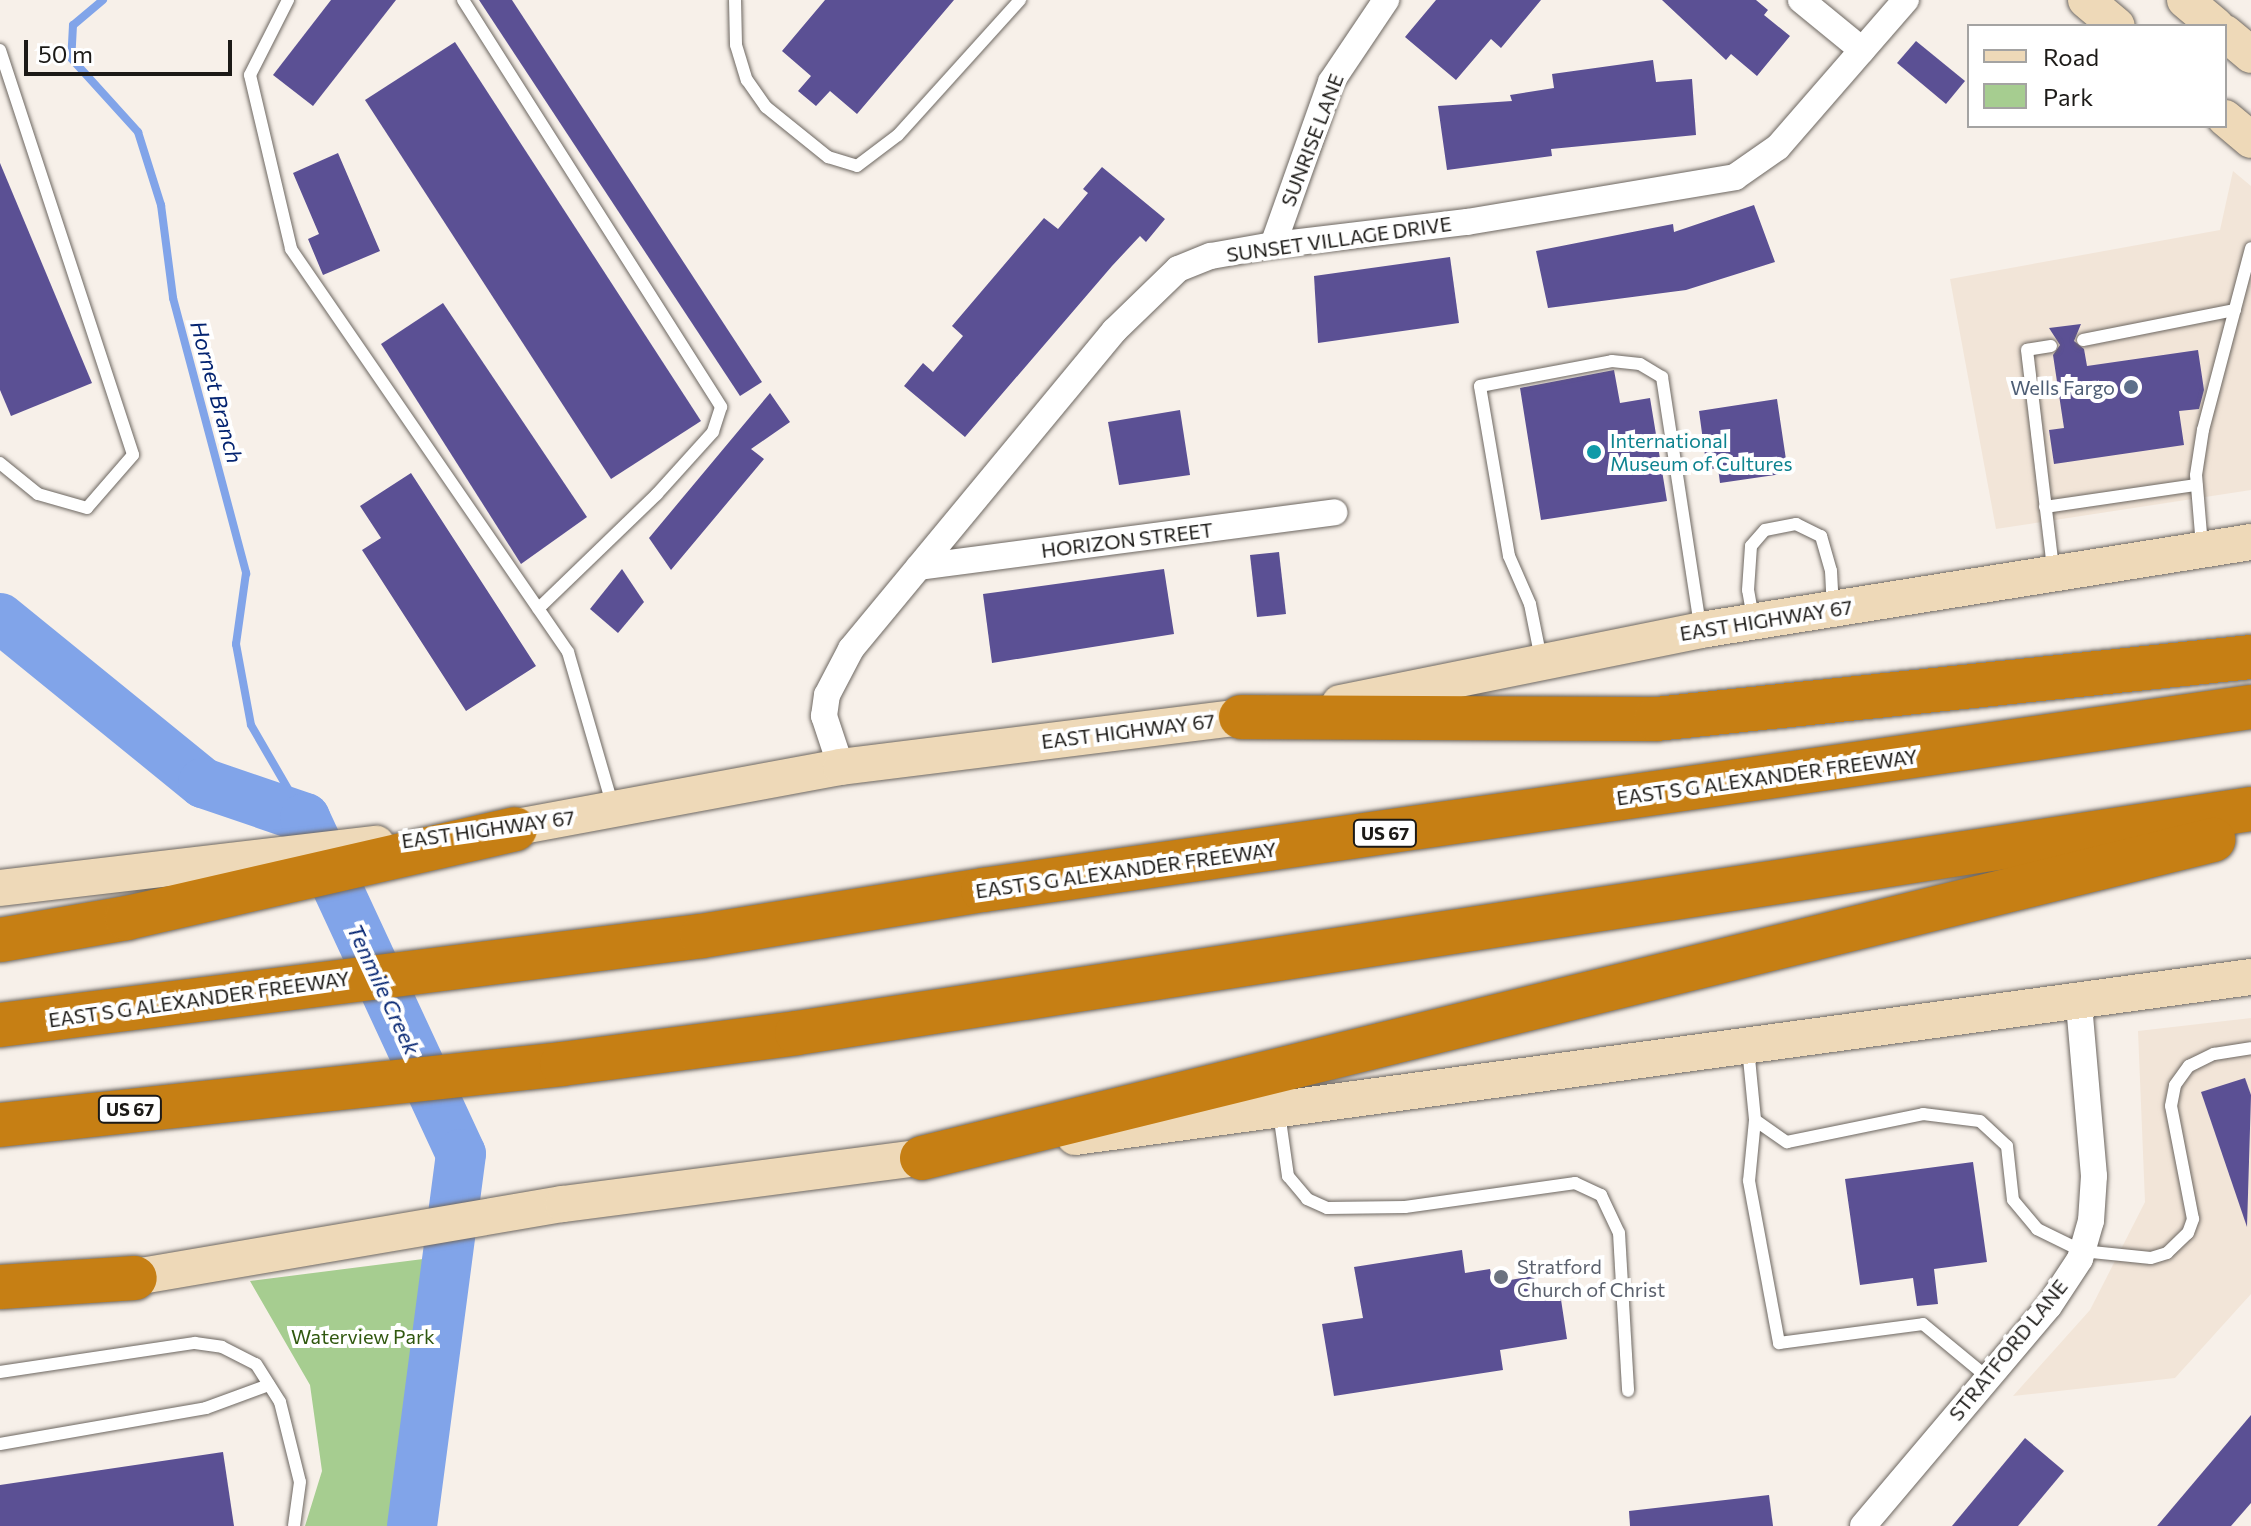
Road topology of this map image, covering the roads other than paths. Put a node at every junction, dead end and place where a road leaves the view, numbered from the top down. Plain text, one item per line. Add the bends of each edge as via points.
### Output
1 (288, 0) edge
2 (463, 0) edge
3 (735, 0) edge
4 (1020, 0) edge
5 (1386, 0) edge
6 (1801, 0) edge
7 (1906, 0) edge
8 (2086, 0) edge
9 (2185, 0) edge
10 (2115, 24) edge
11 (2214, 24) edge
12 (2227, 35) edge
13 (0, 50) edge
14 (1862, 50) junction
15 (2251, 55) edge
16 (2227, 120) edge
17 (2251, 140) edge
18 (1273, 245) junction
19 (2251, 248) edge
20 (2235, 310) junction
21 (2083, 340) dead end
22 (2051, 346) dead end
23 (0, 463) edge
24 (2196, 485) junction
25 (2045, 507) junction
26 (1334, 512) dead end
27 (2251, 542) edge
28 (2202, 549) junction
29 (919, 567) junction
30 (2054, 573) junction
31 (1833, 608) junction
32 (538, 609) junction
33 (1754, 621) junction
34 (1701, 630) junction
35 (2251, 657) edge
36 (1542, 662) junction
37 (2251, 707) edge
38 (1241, 717) junction
39 (841, 767) junction
40 (2251, 809) edge
41 (613, 810) junction
42 (515, 829) junction
43 (2251, 830) edge
44 (0, 888) edge
45 (0, 940) edge
46 (2251, 977) edge
47 (2079, 1004) junction
48 (0, 1025) edge
49 (1748, 1048) junction
50 (2251, 1048) edge
51 (1279, 1110) junction
52 (1755, 1120) junction
53 (0, 1125) edge
54 (922, 1158) junction
55 (2082, 1251) junction
56 (135, 1278) junction
57 (0, 1287) edge
58 (0, 1295) edge
59 (0, 1372) edge
60 (1987, 1377) junction
61 (269, 1385) junction
62 (1628, 1391) dead end
63 (0, 1444) edge
64 (294, 1526) edge
65 (1863, 1526) edge

1 - 32 lane via 250,75 291,249
2 - 32 lane via 721,407 713,432 657,494
3 - 4 lane via 736,45 747,80 766,107 828,157 857,166 898,135
5 - 18 street, SUNRISE LANE via 1331,82
6 - 14 street
7 - 14 street, SUNSET VILLAGE DRIVE
8 - 10 main road
9 - 11 main road
12 - 15 main road
13 - 23 lane via 133,455 87,508 38,494
14 - 18 street, SUNSET VILLAGE DRIVE via 1778,147 1735,177 1467,222
16 - 17 main road
18 - 29 street, SUNSET VILLAGE DRIVE via 1211,256 1178,269 1151,290
19 - 20 lane
20 - 21 lane
20 - 24 lane via 2203,430
22 - 25 lane via 2027,350
24 - 25 lane
24 - 28 lane
25 - 30 lane
26 - 29 street, HORIZON STREET
27 - 28 main road, EAST HIGHWAY 67
28 - 30 main road, EAST HIGHWAY 67
29 - 39 street, SUNSET VILLAGE DRIVE via 851,649 827,695 824,716
30 - 31 main road, EAST HIGHWAY 67
31 - 33 main road, EAST HIGHWAY 67
31 - 33 lane via 1831,571 1821,536 1796,524 1765,530 1751,546 1748,590
32 - 41 lane via 568,652
33 - 34 main road, EAST HIGHWAY 67
34 - 36 main road, EAST HIGHWAY 67
34 - 36 lane via 1662,377 1640,364 1612,361 1480,386 1509,556 1530,604
35 - 38 highway via 1656,719
36 - 38 main road, EAST HIGHWAY 67 via 1416,691
37 - 48 highway, EAST S G ALEXANDER FREEWAY / US 67 via 519,959
38 - 39 main road, EAST HIGHWAY 67
39 - 41 main road, EAST HIGHWAY 67
40 - 53 highway, US 67 via 562,1064
41 - 42 main road, EAST HIGHWAY 67
42 - 44 main road, EAST HIGHWAY 67
42 - 45 highway via 127,918
43 - 54 highway
46 - 47 main road
47 - 49 main road
47 - 55 street, STRATFORD LANE via 2094,1176 2091,1221
49 - 51 main road
49 - 52 lane
50 - 55 lane via 2189,1066 2175,1085 2171,1106 2193,1198 2188,1233 2167,1253 2151,1258
51 - 54 main road
51 - 62 lane via 1288,1176 1307,1199 1327,1208 1405,1207 1575,1183 1601,1195 1619,1233
52 - 55 lane via 1787,1142 1923,1114 1980,1121 2007,1146 2013,1200 2037,1229
52 - 60 lane via 1749,1181 1779,1343 1923,1324
54 - 56 main road via 563,1204
55 - 60 street, STRATFORD LANE via 2049,1306
56 - 57 highway
56 - 58 main road
59 - 61 lane via 195,1343 222,1347 256,1364
60 - 65 street, STRATFORD LANE
61 - 63 lane via 206,1408
61 - 64 lane via 280,1402 300,1482

